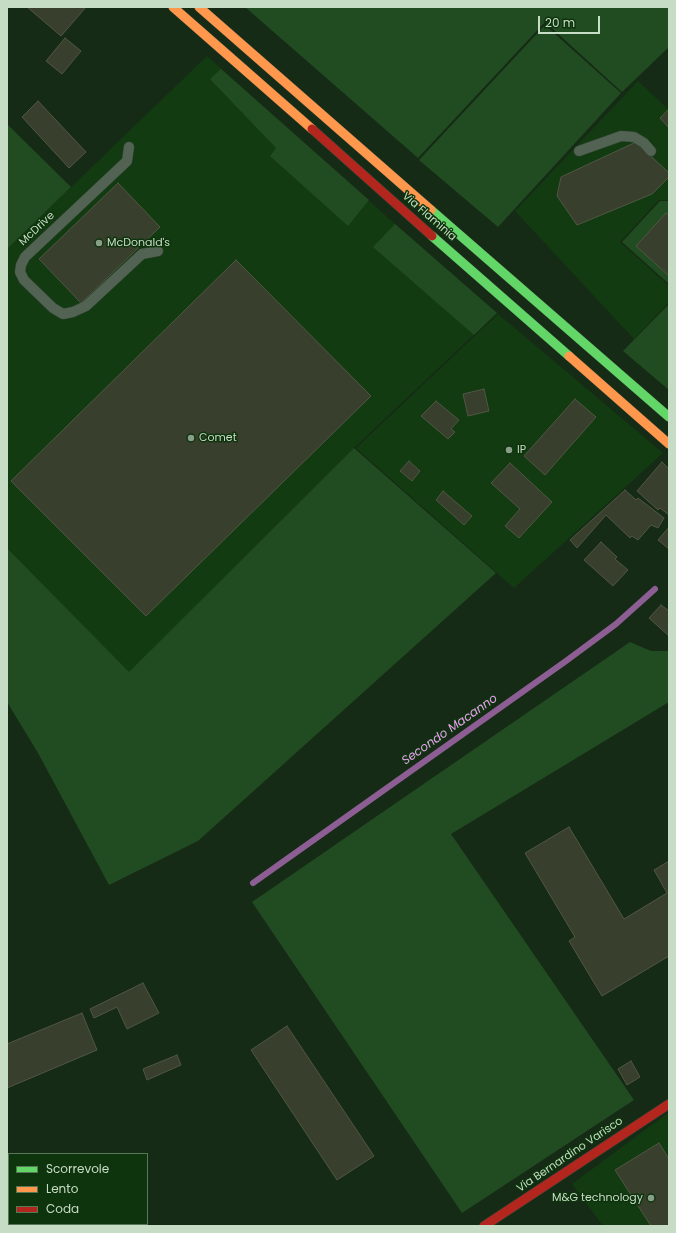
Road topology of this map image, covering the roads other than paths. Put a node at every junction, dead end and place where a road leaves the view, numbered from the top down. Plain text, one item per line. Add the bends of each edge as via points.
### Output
1 (173, 7) edge
2 (200, 7) edge
3 (129, 147) dead end
4 (579, 151) dead end
5 (651, 151) dead end
6 (158, 251) dead end
7 (669, 417) edge
8 (669, 444) edge
9 (669, 1104) edge
10 (484, 1226) edge

1 - 8 main road, Via Flaminia
2 - 7 main road, Via Flaminia
3 - 6 lane, McDrive via 127,161 25,256 20,272 24,280 53,308 63,314 86,306 142,254
4 - 5 lane via 621,136 634,137
9 - 10 main road, Via Bernardino Varisco

